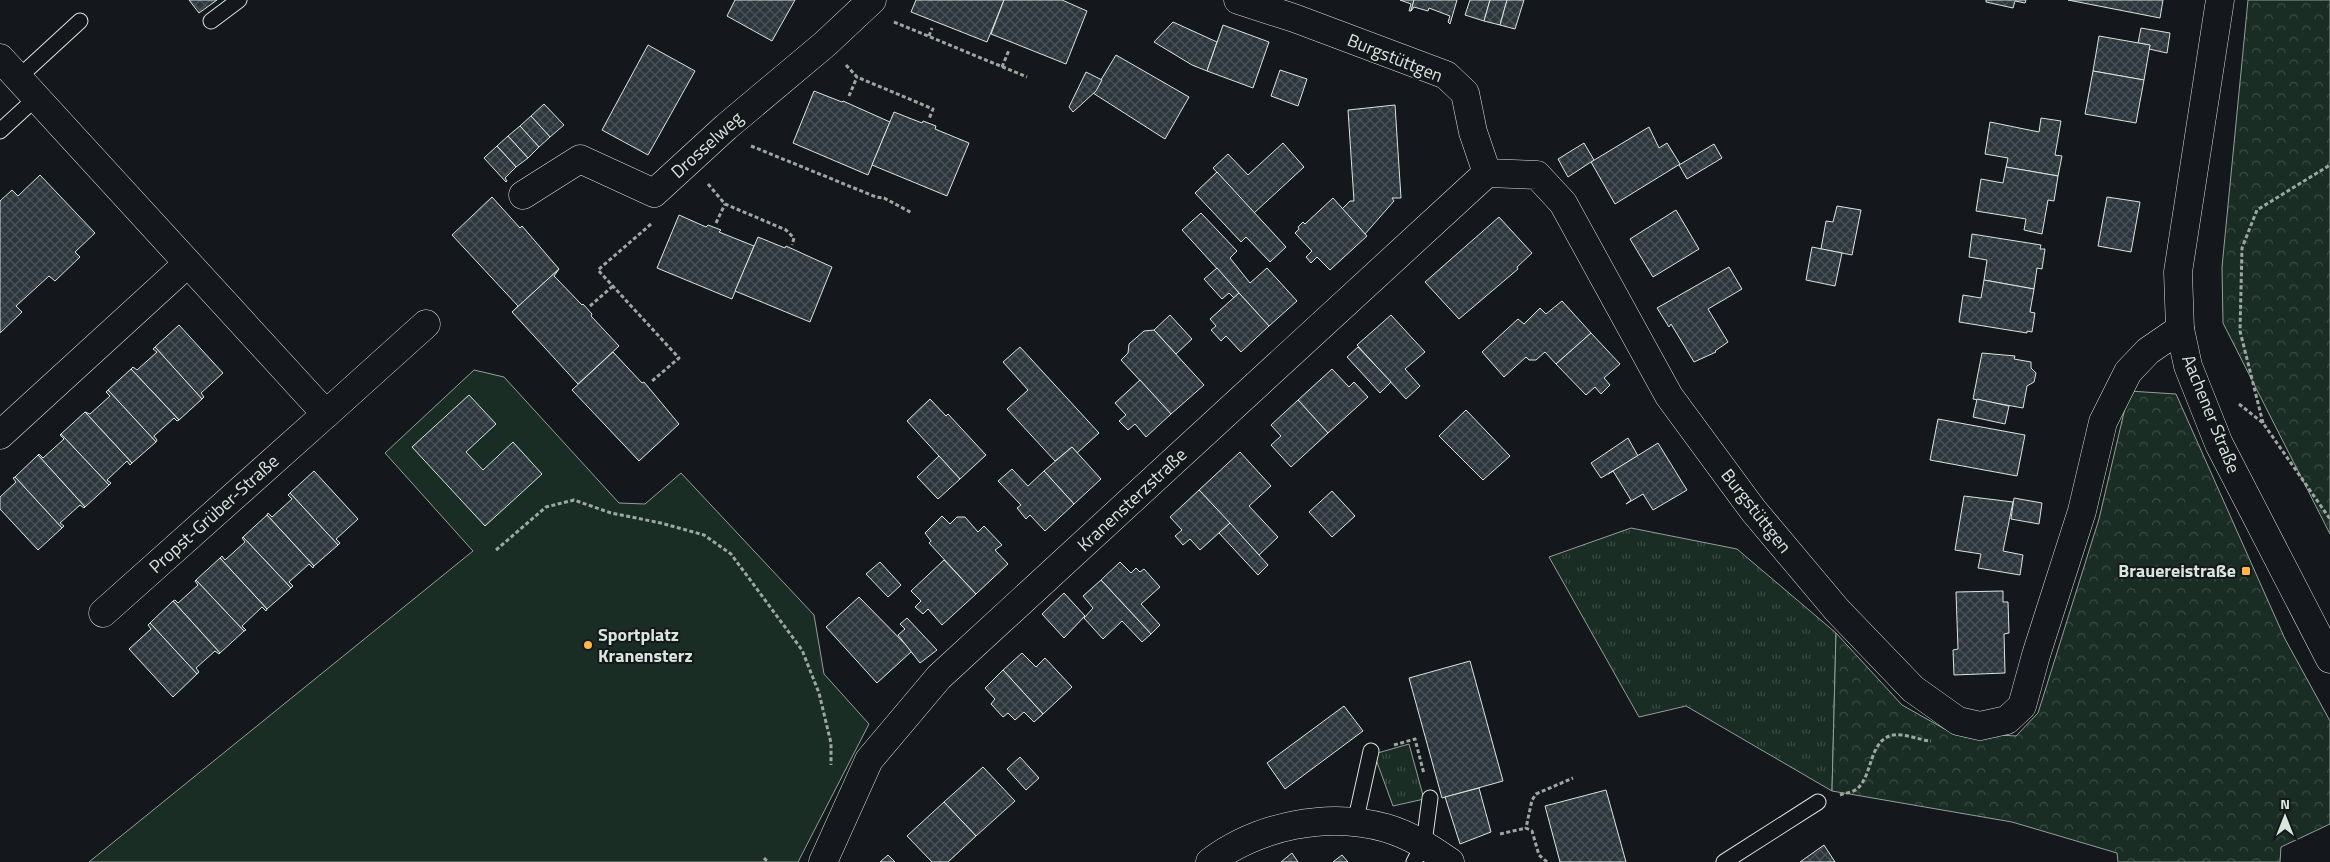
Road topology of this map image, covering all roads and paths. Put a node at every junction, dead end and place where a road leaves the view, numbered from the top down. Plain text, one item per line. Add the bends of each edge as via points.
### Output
1 (239, 0) edge
2 (1238, 0) edge
3 (2220, 0) edge
4 (870, 3) edge
5 (1296, 9) edge
6 (80, 21) dead end
7 (211, 21) dead end
8 (932, 28) dead end
9 (929, 36) junction
10 (825, 44) junction
11 (1009, 50) dead end
12 (0, 58) edge
13 (1002, 67) junction
14 (857, 77) junction
15 (1027, 77) dead end
16 (18, 78) junction
17 (849, 96) dead end
18 (36, 98) junction
19 (929, 120) dead end
20 (726, 127) junction
21 (0, 131) edge
22 (688, 162) junction
23 (2330, 165) edge
24 (1487, 173) junction
25 (654, 193) junction
26 (523, 195) dead end
27 (725, 204) junction
28 (912, 213) dead end
29 (716, 223) dead end
30 (792, 245) dead end
31 (187, 264) junction
32 (613, 286) junction
33 (590, 306) dead end
34 (426, 324) dead end
35 (2180, 329) junction
36 (652, 381) dead end
37 (2233, 400) dead end
38 (326, 414) junction
39 (2263, 423) junction
40 (0, 435) edge
41 (2330, 519) edge
42 (496, 550) dead end
43 (103, 613) dead end
44 (2330, 659) edge
45 (1919, 740) dead end
46 (1371, 751) joint
47 (831, 771) dead end
48 (1573, 778) dead end
49 (1428, 791) joint
50 (1840, 796) dead end
51 (1818, 802) dead end
52 (1355, 823) junction
53 (1526, 828) junction
54 (1500, 834) dead end
55 (1419, 853) edge
56 (764, 858) dead end
57 (768, 862) edge
58 (822, 862) edge
59 (1210, 862) edge
60 (1450, 862) edge
61 (1547, 862) edge
62 (1724, 862) edge

1 - 7 lane
2 - 5 street, Burgstüttgen
3 - 35 street, Aachener Straße via 2178,272
4 - 9 path via 885,18
4 - 10 street, Drosselweg
5 - 24 street, Burgstüttgen via 1446,75 1465,93 1473,132
6 - 16 lane
8 - 9 path
9 - 13 path
10 - 14 path
10 - 20 street, Drosselweg
11 - 13 path
12 - 16 street
13 - 15 path
14 - 17 path
14 - 19 path via 933,109
16 - 18 street
18 - 21 lane
18 - 31 street
20 - 22 street, Drosselweg
20 - 28 path via 742,142 884,198
22 - 25 street, Drosselweg
22 - 27 path
23 - 39 path via 2257,210 2242,248 2240,331
24 - 35 street, Burgstüttgen via 1537,174 1563,203 1669,396 1753,510 1837,610 1913,689 1958,721 1980,726 2007,720 2022,706 2082,511 2103,422 2128,372 2148,350
24 - 58 street, Kranensterzstraße via 939,678 869,760
25 - 26 street via 580,159
25 - 32 path via 659,216 598,270
27 - 29 path
27 - 30 path via 786,230 794,238
31 - 38 street
31 - 40 street
32 - 33 path
32 - 36 path via 679,358
34 - 38 street, Propst-Grüber-Straße
35 - 44 street, Aachener Straße via 2188,366 2219,444
37 - 39 path
38 - 43 street, Propst-Grüber-Straße
39 - 41 path
42 - 47 path via 546,507 574,500 611,513 704,535 731,554 802,650 819,693 831,743
45 - 50 path via 1893,735 1883,740 1874,752 1864,780 1857,789
46 - 49 path via 1415,739
46 - 52 lane
48 - 53 path via 1536,794
49 - 55 lane
51 - 62 lane
52 - 55 street via 1386,828
52 - 59 street via 1326,822 1266,831
53 - 54 path
53 - 61 path via 1532,831 1539,855
55 - 60 street
56 - 57 path

